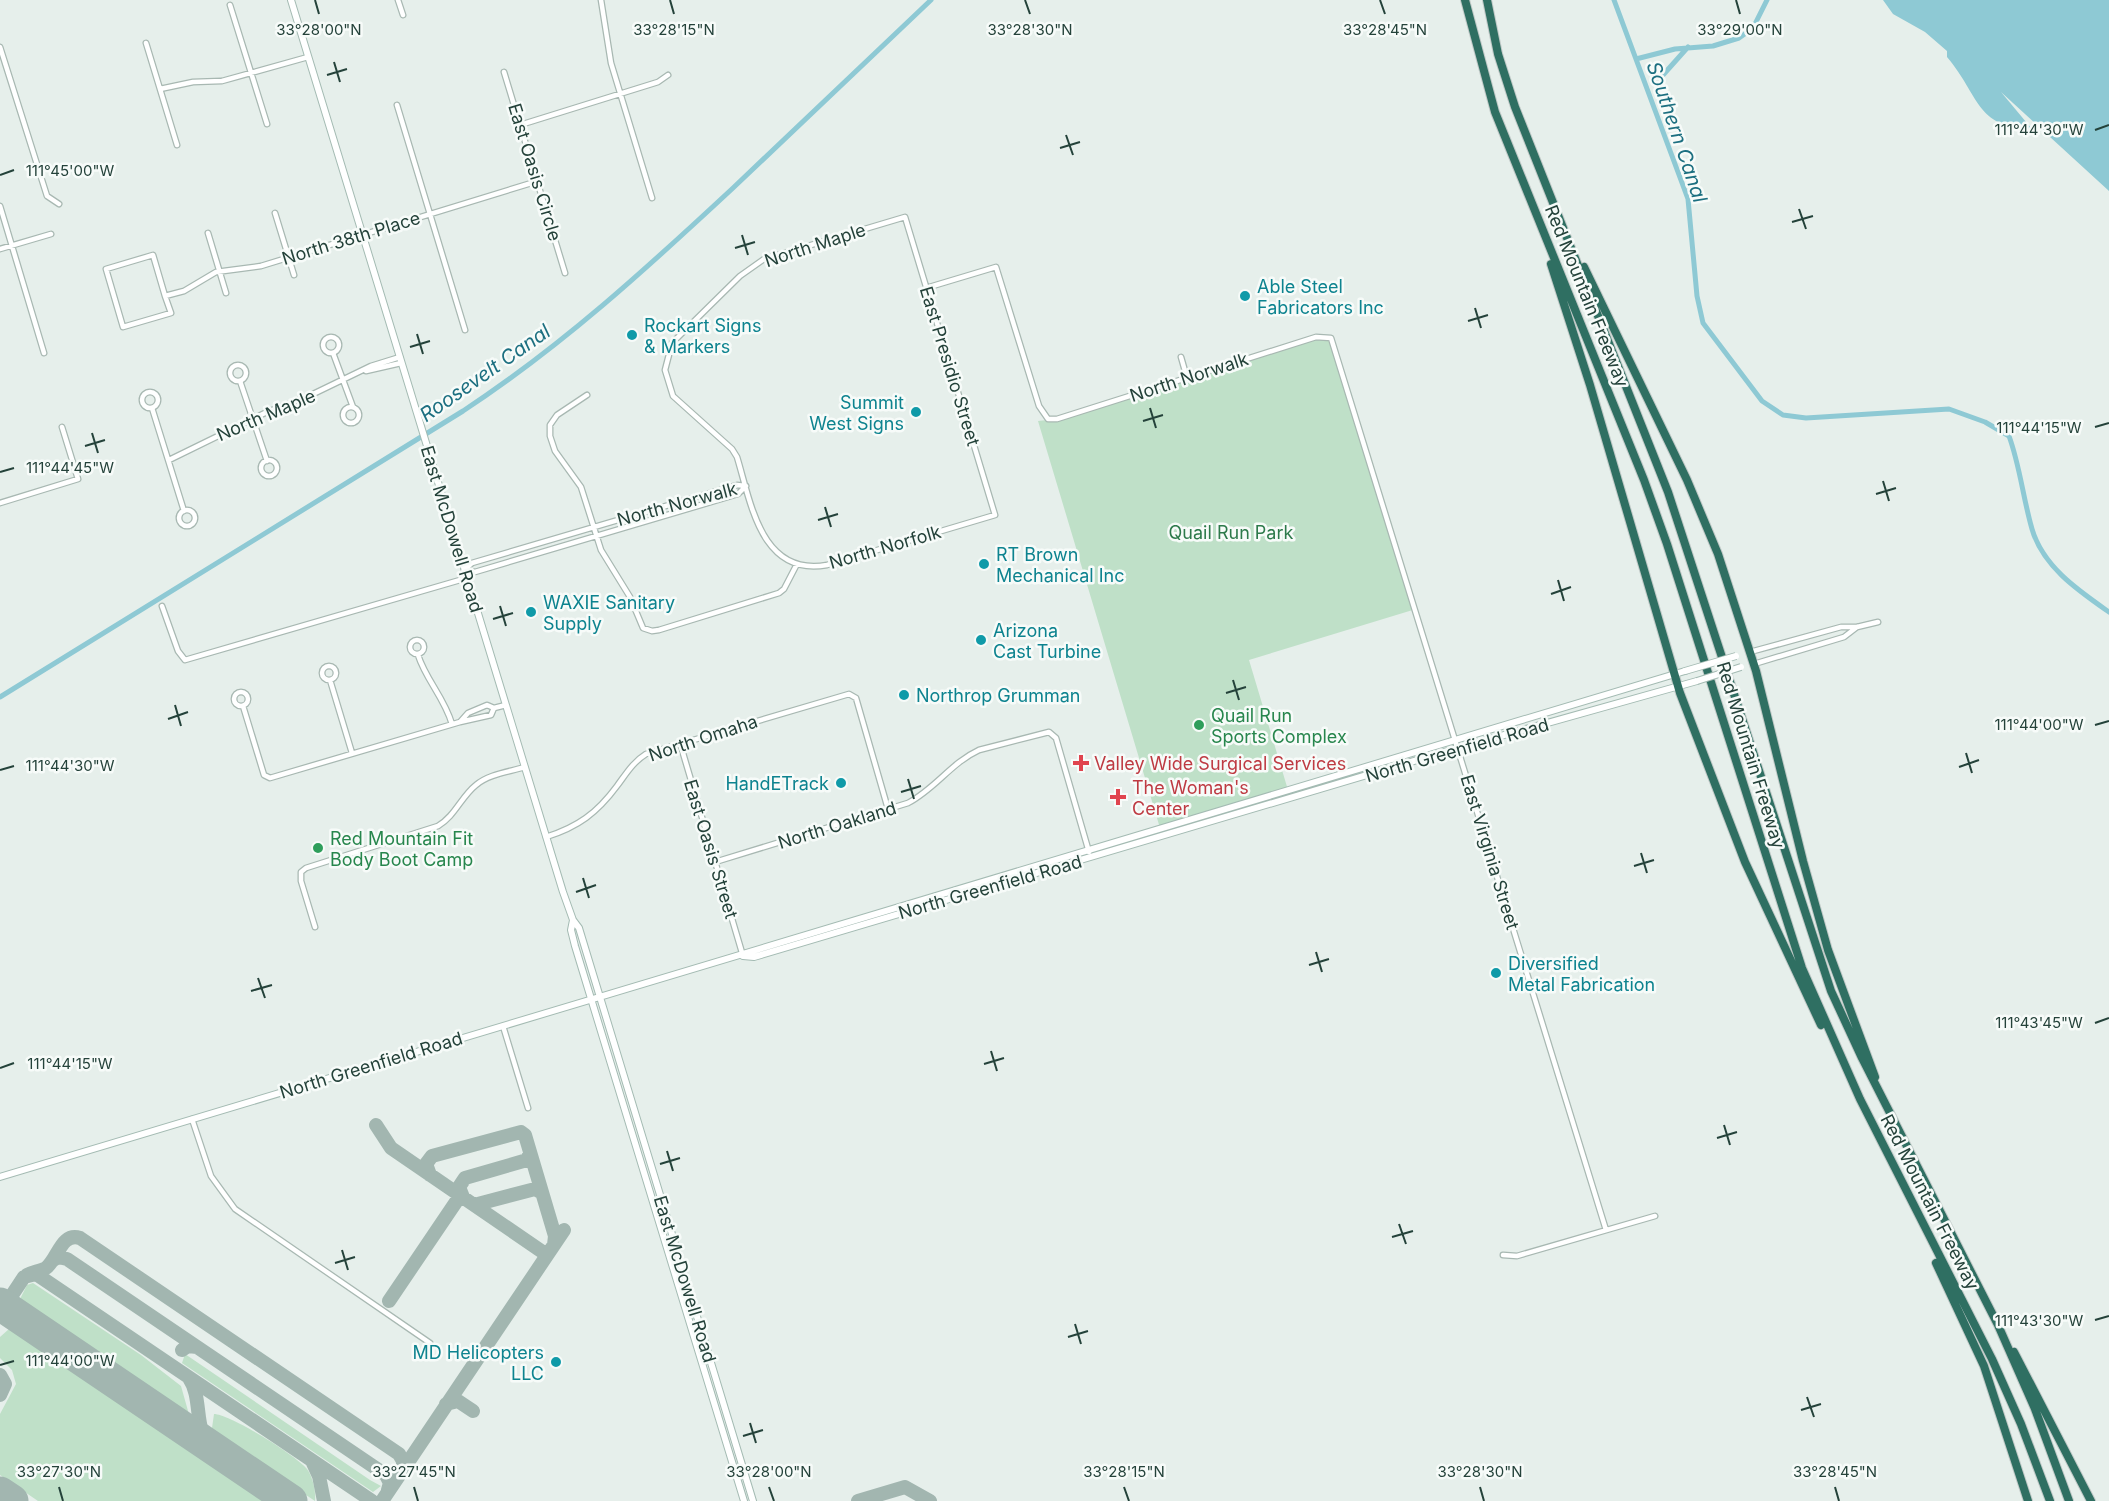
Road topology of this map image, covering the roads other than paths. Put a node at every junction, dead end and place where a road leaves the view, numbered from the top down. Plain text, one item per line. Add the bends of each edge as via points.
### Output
1 (291, 0) edge
2 (398, 0) edge
3 (601, 0) edge
4 (1465, 0) edge
5 (1486, 0) edge
6 (230, 5) dead end
7 (403, 15) dead end
8 (146, 43) dead end
9 (0, 47) edge
10 (308, 57) junction
11 (504, 72) dead end
12 (252, 73) junction
13 (668, 75) dead end
14 (160, 89) junction
15 (620, 94) junction
16 (397, 105) dead end
17 (267, 124) dead end
18 (520, 125) junction
19 (177, 145) dead end
20 (1515, 162) junction
21 (537, 181) junction
22 (652, 198) dead end
23 (59, 204) dead end
24 (0, 206) edge
25 (275, 213) dead end
26 (430, 214) junction
27 (905, 217) joint
28 (208, 233) dead end
29 (51, 234) dead end
30 (362, 235) junction
31 (1568, 240) junction
32 (12, 246) junction
33 (0, 249) edge
34 (289, 257) junction
35 (219, 272) junction
36 (565, 273) dead end
37 (294, 275) dead end
38 (926, 288) junction
39 (226, 293) dead end
40 (165, 296) junction
41 (465, 330) dead end
42 (1330, 338) joint
43 (44, 353) dead end
44 (333, 353) dead end
45 (1181, 357) dead end
46 (401, 360) junction
47 (1187, 378) junction
48 (344, 380) junction
49 (240, 381) dead end
50 (586, 395) dead end
51 (353, 407) dead end
52 (152, 408) dead end
53 (253, 418) junction
54 (62, 427) dead end
55 (169, 460) junction
56 (267, 461) dead end
57 (746, 486) junction
58 (678, 502) junction
59 (0, 503) edge
60 (681, 510) junction
61 (184, 511) dead end
62 (995, 515) joint
63 (595, 532) junction
64 (797, 564) junction
65 (464, 570) junction
66 (467, 578) junction
67 (162, 606) dead end
68 (1878, 622) dead end
69 (1857, 627) junction
70 (1750, 652) junction
71 (418, 655) dead end
72 (1754, 664) junction
73 (1673, 675) junction
74 (330, 680) dead end
75 (1677, 687) junction
76 (506, 705) junction
77 (243, 706) dead end
78 (494, 708) junction
79 (460, 722) junction
80 (452, 724) junction
81 (1456, 740) junction
82 (680, 743) junction
83 (1459, 748) junction
84 (352, 753) junction
85 (525, 767) junction
86 (888, 810) junction
87 (546, 837) junction
88 (1088, 849) junction
89 (1091, 858) junction
90 (715, 862) junction
91 (956, 888) junction
92 (914, 909) junction
93 (573, 920) junction
94 (315, 927) dead end
95 (743, 956) junction
96 (599, 998) junction
97 (591, 1000) junction
98 (503, 1026) junction
99 (1831, 1037) junction
100 (1880, 1095) junction
101 (528, 1108) dead end
102 (192, 1119) junction
103 (0, 1177) edge
104 (665, 1213) junction
105 (657, 1215) junction
106 (1917, 1215) junction
107 (1655, 1216) dead end
108 (1606, 1230) junction
109 (1503, 1256) dead end
110 (1998, 1324) junction
111 (430, 1342) dead end
112 (744, 1501) edge
113 (753, 1501) edge
114 (2028, 1501) edge
115 (2050, 1501) edge
116 (2069, 1501) edge
117 (2091, 1501) edge

1 - 10 main road, East McDowell Road
2 - 7 street
3 - 15 street via 607,47
4 - 20 highway, Red Mountain Freeway via 1486,85
5 - 31 highway, Red Mountain Freeway via 1509,90
6 - 12 street
8 - 14 street
9 - 23 street via 47,196
10 - 12 street
10 - 30 main road, East McDowell Road
11 - 18 street, East Oasis Circle
12 - 14 street
12 - 17 street
13 - 15 street
14 - 19 street
15 - 18 street
15 - 22 street
16 - 26 street
18 - 21 street, East Oasis Circle
20 - 73 highway via 1571,325
20 - 99 highway, Red Mountain Freeway via 1668,544 1784,919
21 - 26 street, North 38th Place
21 - 36 street, East Oasis Circle
24 - 32 street
25 - 34 street
26 - 30 street, North 38th Place
26 - 41 street
27 - 38 street, East Presidio Street
27 - 57 street, North Maple via 776,254 753,265 678,335 669,349 665,377 673,396 732,449
28 - 35 street
29 - 32 street
30 - 34 street, North 38th Place
30 - 46 main road, East McDowell Road
31 - 70 highway via 1700,507
31 - 100 highway, Red Mountain Freeway via 1680,525 1831,991
32 - 33 street
32 - 43 street
34 - 35 street, North 38th Place
34 - 37 street
35 - 39 street
35 - 40 street, North 38th Place via 184,291
38 - 47 street, North Norwalk via 996,267 1039,406 1048,419
38 - 62 street, East Presidio Street
40 - 40 street via 171,313 123,327 106,269 153,255
42 - 47 street, North Norwalk via 1316,337
42 - 81 street, East Virginia Street
44 - 48 street
45 - 47 street
46 - 48 street, North Maple
46 - 65 main road, East McDowell Road
48 - 51 street
48 - 53 street, North Maple
49 - 53 street
50 - 63 street via 557,415 550,425 550,436 555,451 581,487
52 - 55 street
53 - 55 street, North Maple
53 - 56 street
54 - 59 street via 78,479
55 - 61 street
57 - 58 street, North Norwalk via 737,485
57 - 60 street, North Norwalk via 738,494
57 - 64 street via 763,537 776,552
58 - 60 street
58 - 63 street, North Norwalk
60 - 63 street, North Norwalk
62 - 64 street, North Norfolk via 827,565
63 - 64 street via 607,563 630,597 640,625 652,631 779,593
63 - 65 street, North Norwalk via 472,563
63 - 65 street, North Norwalk via 475,572
65 - 66 main road, East McDowell Road
66 - 67 street via 185,660
66 - 76 main road, East McDowell Road
68 - 69 street, North Greenfield Road
69 - 70 street, North Greenfield Road via 1841,627
69 - 72 street, North Greenfield Road via 1844,637
70 - 72 highway
70 - 73 main road, North Greenfield Road, bridge
71 - 80 street via 447,705
72 - 75 main road, North Greenfield Road, bridge
72 - 100 highway via 1825,941
73 - 75 highway
73 - 81 main road, North Greenfield Road
74 - 84 street
75 - 83 main road, North Greenfield Road
75 - 99 highway via 1745,862 1817,1020
76 - 78 street
76 - 85 main road, East McDowell Road
77 - 84 street via 264,775 270,778
78 - 79 street via 491,715
78 - 79 street via 487,705 468,713
79 - 80 street
80 - 84 street
81 - 83 street, East Virginia Street
81 - 88 main road, North Greenfield Road
82 - 86 street, North Omaha via 849,693 854,696
82 - 87 street, North Omaha via 640,758 591,816
82 - 90 street, East Oasis Street
83 - 89 main road, North Greenfield Road
83 - 108 street, East Virginia Street
85 - 87 main road, East McDowell Road
85 - 94 street via 475,786 450,818 438,826 312,864 301,872
86 - 88 street, North Oakland via 920,796 948,769 979,750 1049,732 1056,738
86 - 90 street, North Oakland
87 - 93 main road, East McDowell Road
88 - 89 street
88 - 91 main road, North Greenfield Road
89 - 92 main road, North Greenfield Road
90 - 95 street, East Oasis Street
91 - 92 main road via 952,894
91 - 95 main road, North Greenfield Road via 752,949
92 - 95 main road, North Greenfield Road via 754,957
93 - 96 main road, East McDowell Road via 579,928
93 - 97 main road, East McDowell Road via 571,930
95 - 96 main road, North Greenfield Road
96 - 97 main road, North Greenfield Road
96 - 104 main road, East McDowell Road
97 - 98 main road, North Greenfield Road
97 - 105 main road, East McDowell Road
98 - 101 street
98 - 102 main road, North Greenfield Road
99 - 106 highway, Red Mountain Freeway
100 - 110 highway, Red Mountain Freeway
102 - 103 main road, North Greenfield Road
102 - 111 street via 211,1176 235,1209
104 - 105 main road
104 - 113 main road, East McDowell Road
105 - 112 main road, East McDowell Road
106 - 114 highway via 1987,1374
106 - 115 highway, Red Mountain Freeway via 1992,1359
107 - 108 street
108 - 109 street via 1517,1256
110 - 116 highway, Red Mountain Freeway
110 - 117 highway

